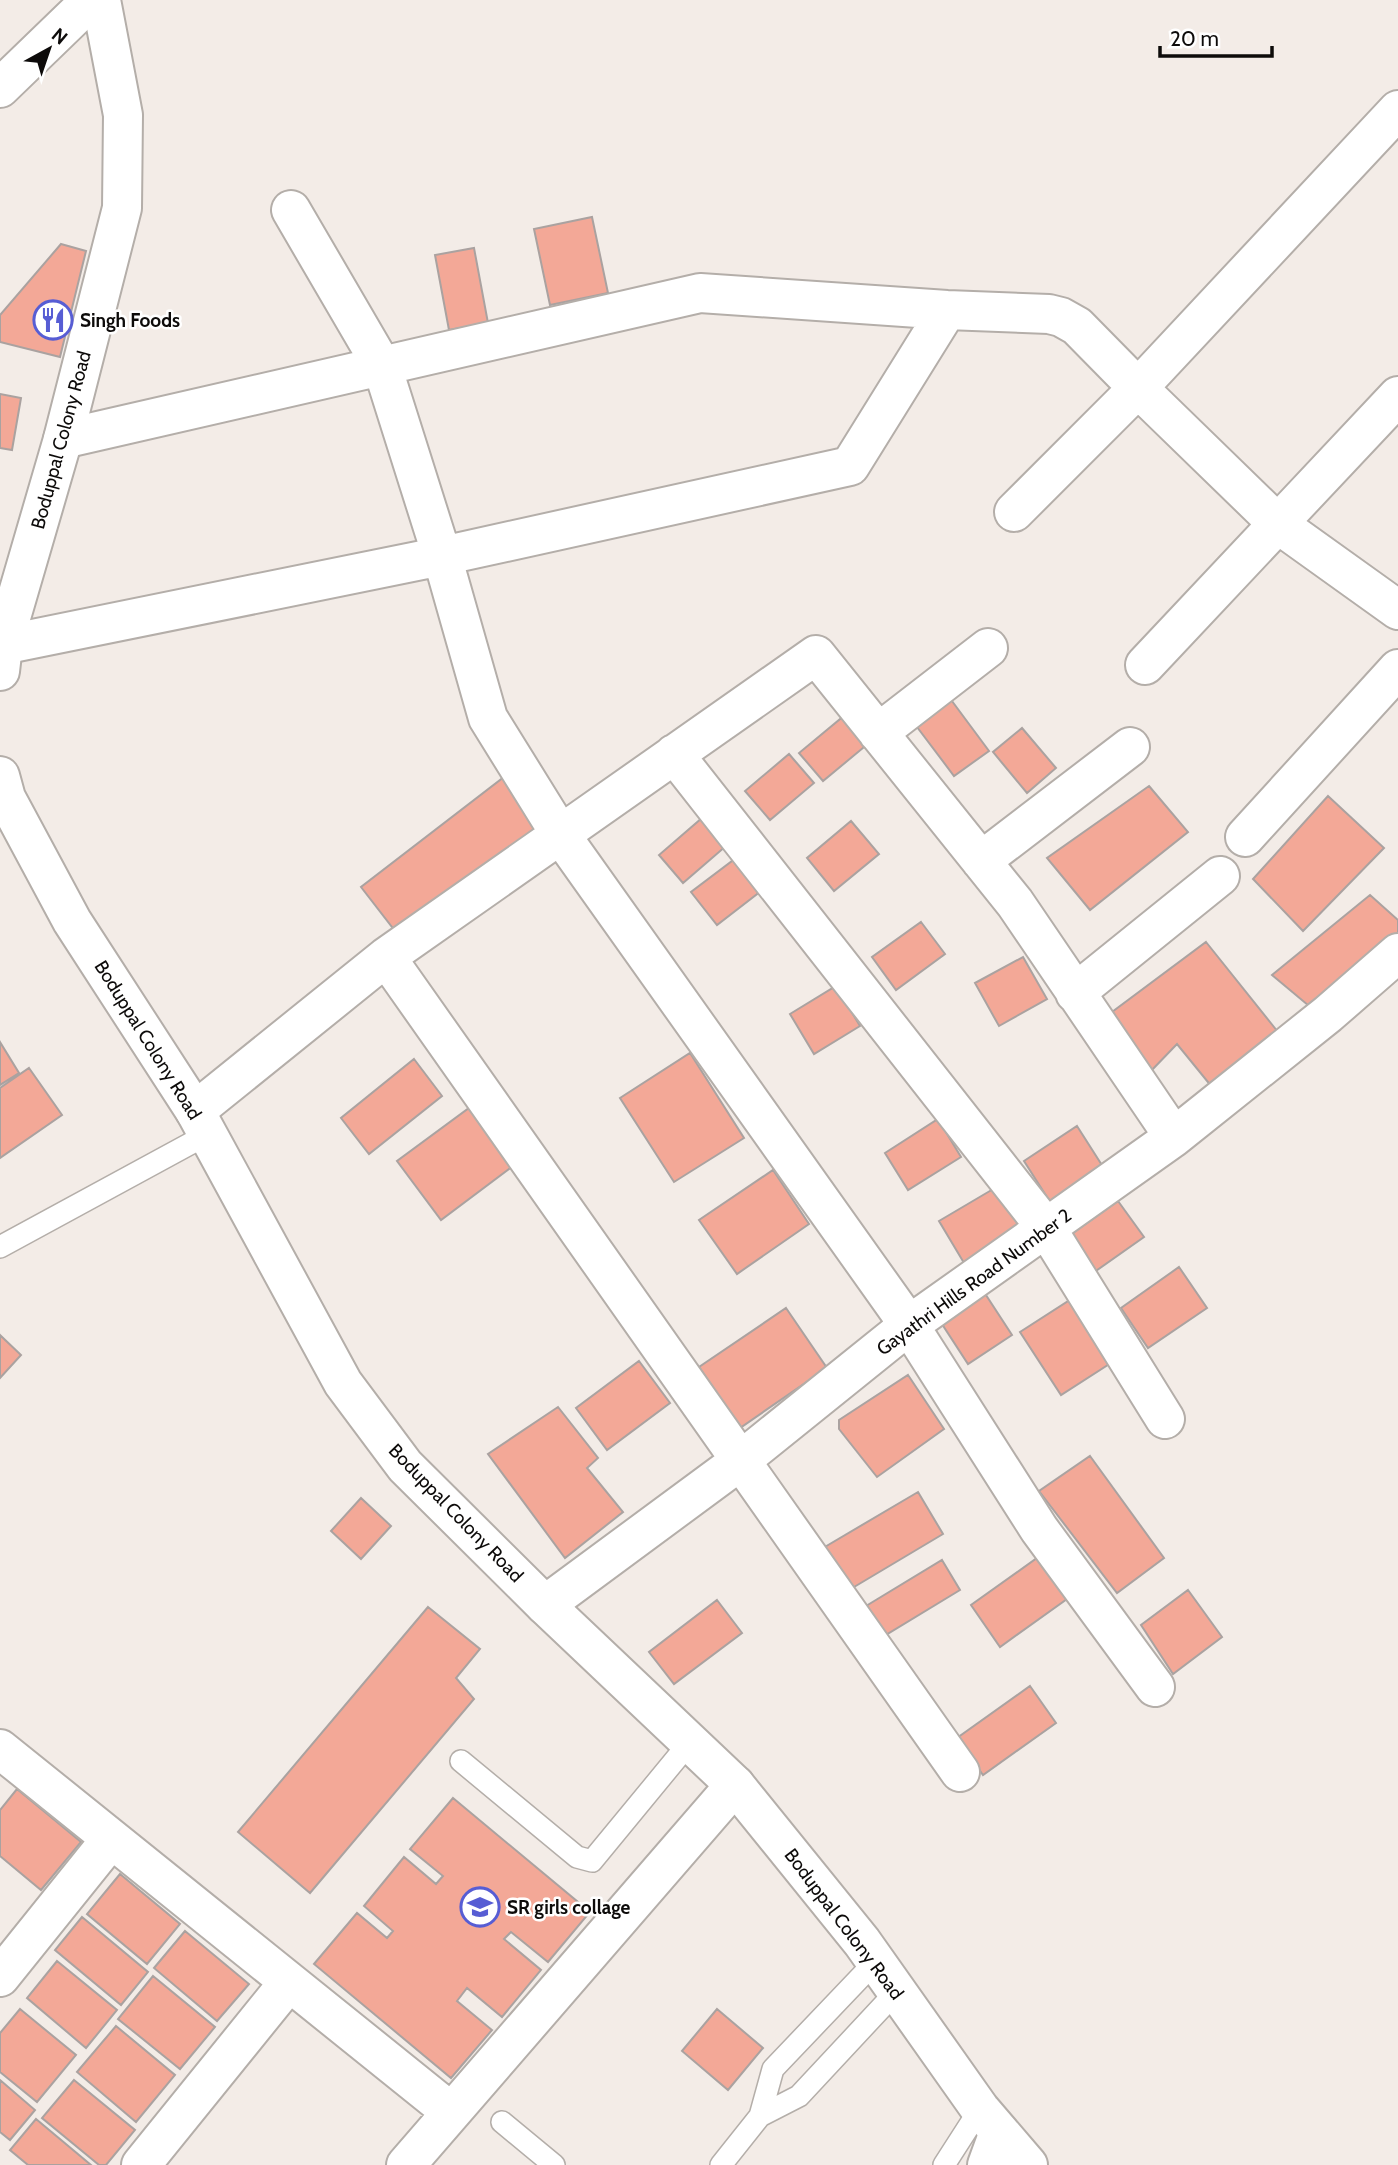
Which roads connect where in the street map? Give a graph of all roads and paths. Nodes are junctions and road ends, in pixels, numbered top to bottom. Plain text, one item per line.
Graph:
1 (91, 0) edge
2 (102, 0) edge
3 (0, 88) edge
4 (1398, 110) edge
5 (291, 210) dead end
6 (947, 310) junction
7 (382, 366) junction
8 (1138, 388) junction
9 (1398, 396) edge
10 (63, 439) junction
11 (1014, 512) dead end
12 (1278, 524) junction
13 (442, 556) junction
14 (1398, 610) edge
15 (988, 648) dead end
16 (1, 658) edge
17 (1145, 665) dead end
18 (1398, 669) edge
19 (878, 733) junction
20 (1130, 747) dead end
21 (674, 754) junction
22 (0, 776) edge
23 (560, 834) junction
24 (1245, 836) dead end
25 (981, 861) junction
26 (1220, 876) dead end
27 (1398, 953) edge
28 (386, 957) junction
29 (1076, 993) junction
30 (202, 1123) junction
31 (1174, 1138) junction
32 (1047, 1229) junction
33 (0, 1247) edge
34 (909, 1325) junction
35 (1165, 1419) dead end
36 (740, 1461) junction
37 (545, 1605) junction
38 (1155, 1687) dead end
39 (690, 1742) junction
40 (0, 1749) edge
41 (461, 1761) dead end
42 (960, 1772) dead end
43 (735, 1785) junction
44 (111, 1839) junction
45 (0, 1977) edge
46 (886, 1977) junction
47 (289, 1982) junction
48 (451, 2112) junction
49 (760, 2116) junction
50 (502, 2122) dead end
51 (989, 2135) edge
52 (141, 2165) edge
53 (406, 2165) edge
54 (554, 2165) edge
55 (721, 2165) edge
56 (944, 2165) edge
57 (1028, 2165) edge

1 - 3 street
2 - 10 street, Boduppal Colony Road
4 - 8 street
5 - 7 street
6 - 7 street
6 - 8 street
6 - 13 street
7 - 10 street
7 - 13 street
8 - 11 street
8 - 12 street
9 - 12 street
10 - 16 street, Boduppal Colony Road
12 - 14 street
12 - 17 street
13 - 16 street
13 - 23 street
15 - 19 street
18 - 24 street
19 - 21 street
19 - 25 street
20 - 25 street
21 - 23 street
21 - 32 street
22 - 30 street, Boduppal Colony Road
23 - 28 street
23 - 34 street
25 - 29 street
26 - 29 street
27 - 31 street, Gayathri Hills Road Number 2
28 - 30 street
28 - 36 street
29 - 31 street
30 - 33 lane
30 - 37 street, Boduppal Colony Road
31 - 32 street, Gayathri Hills Road Number 2
32 - 34 street, Gayathri Hills Road Number 2
32 - 35 street
34 - 36 street, Gayathri Hills Road Number 2
34 - 38 street
36 - 37 street, Gayathri Hills Road Number 2
36 - 42 street
37 - 39 street, Boduppal Colony Road
39 - 41 lane
39 - 43 street, Boduppal Colony Road
40 - 44 street
43 - 46 street, Boduppal Colony Road
43 - 48 street
44 - 45 street
44 - 47 street
46 - 49 lane
46 - 49 lane
46 - 51 street, Boduppal Colony Road
47 - 48 street
47 - 52 street
48 - 53 street
49 - 55 lane
50 - 54 lane
51 - 56 lane
51 - 57 street, Boduppal Colony Road

